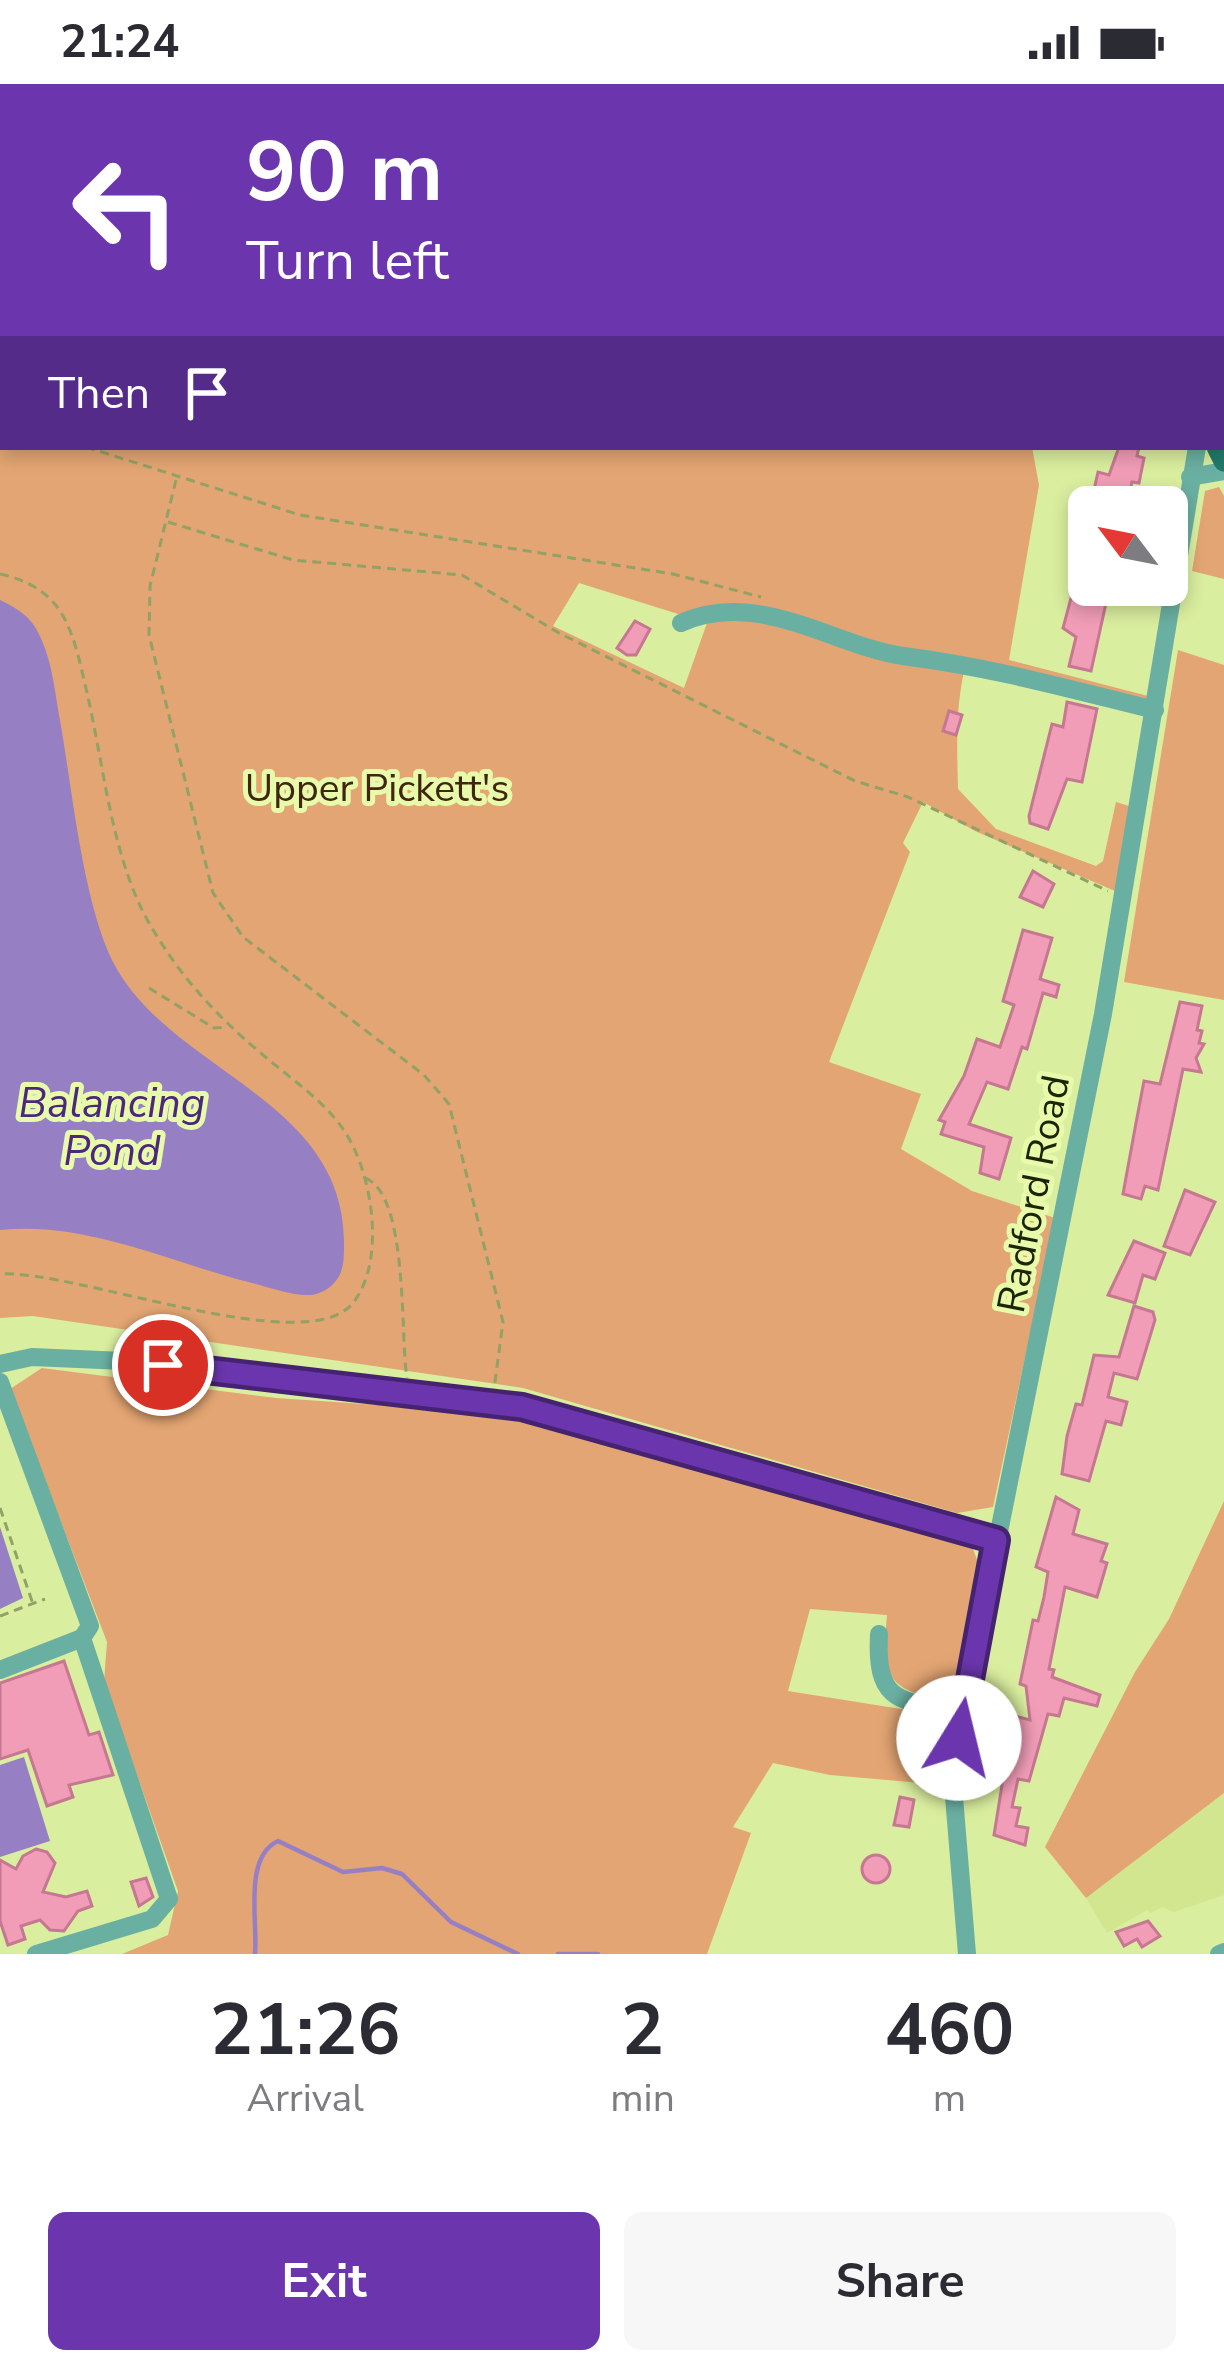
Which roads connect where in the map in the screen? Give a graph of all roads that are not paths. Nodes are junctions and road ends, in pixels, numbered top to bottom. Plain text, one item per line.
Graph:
1 (1197, 450) edge
2 (1224, 471) edge
3 (1190, 478) junction
4 (681, 623) dead end
5 (1155, 710) junction
6 (0, 1364) edge
7 (0, 1382) edge
8 (996, 1540) junction
9 (879, 1634) dead end
10 (82, 1638) junction
11 (0, 1670) edge
12 (963, 1711) junction
13 (36, 1954) edge
14 (965, 1954) edge

1 - 3 street, Radford Road
2 - 3 street
3 - 5 street, Radford Road
4 - 5 street
5 - 8 street, Radford Road
6 - 8 street
7 - 10 street
8 - 12 street, Radford Road
9 - 12 street
10 - 11 street
10 - 13 street
12 - 14 street, Radford Road

